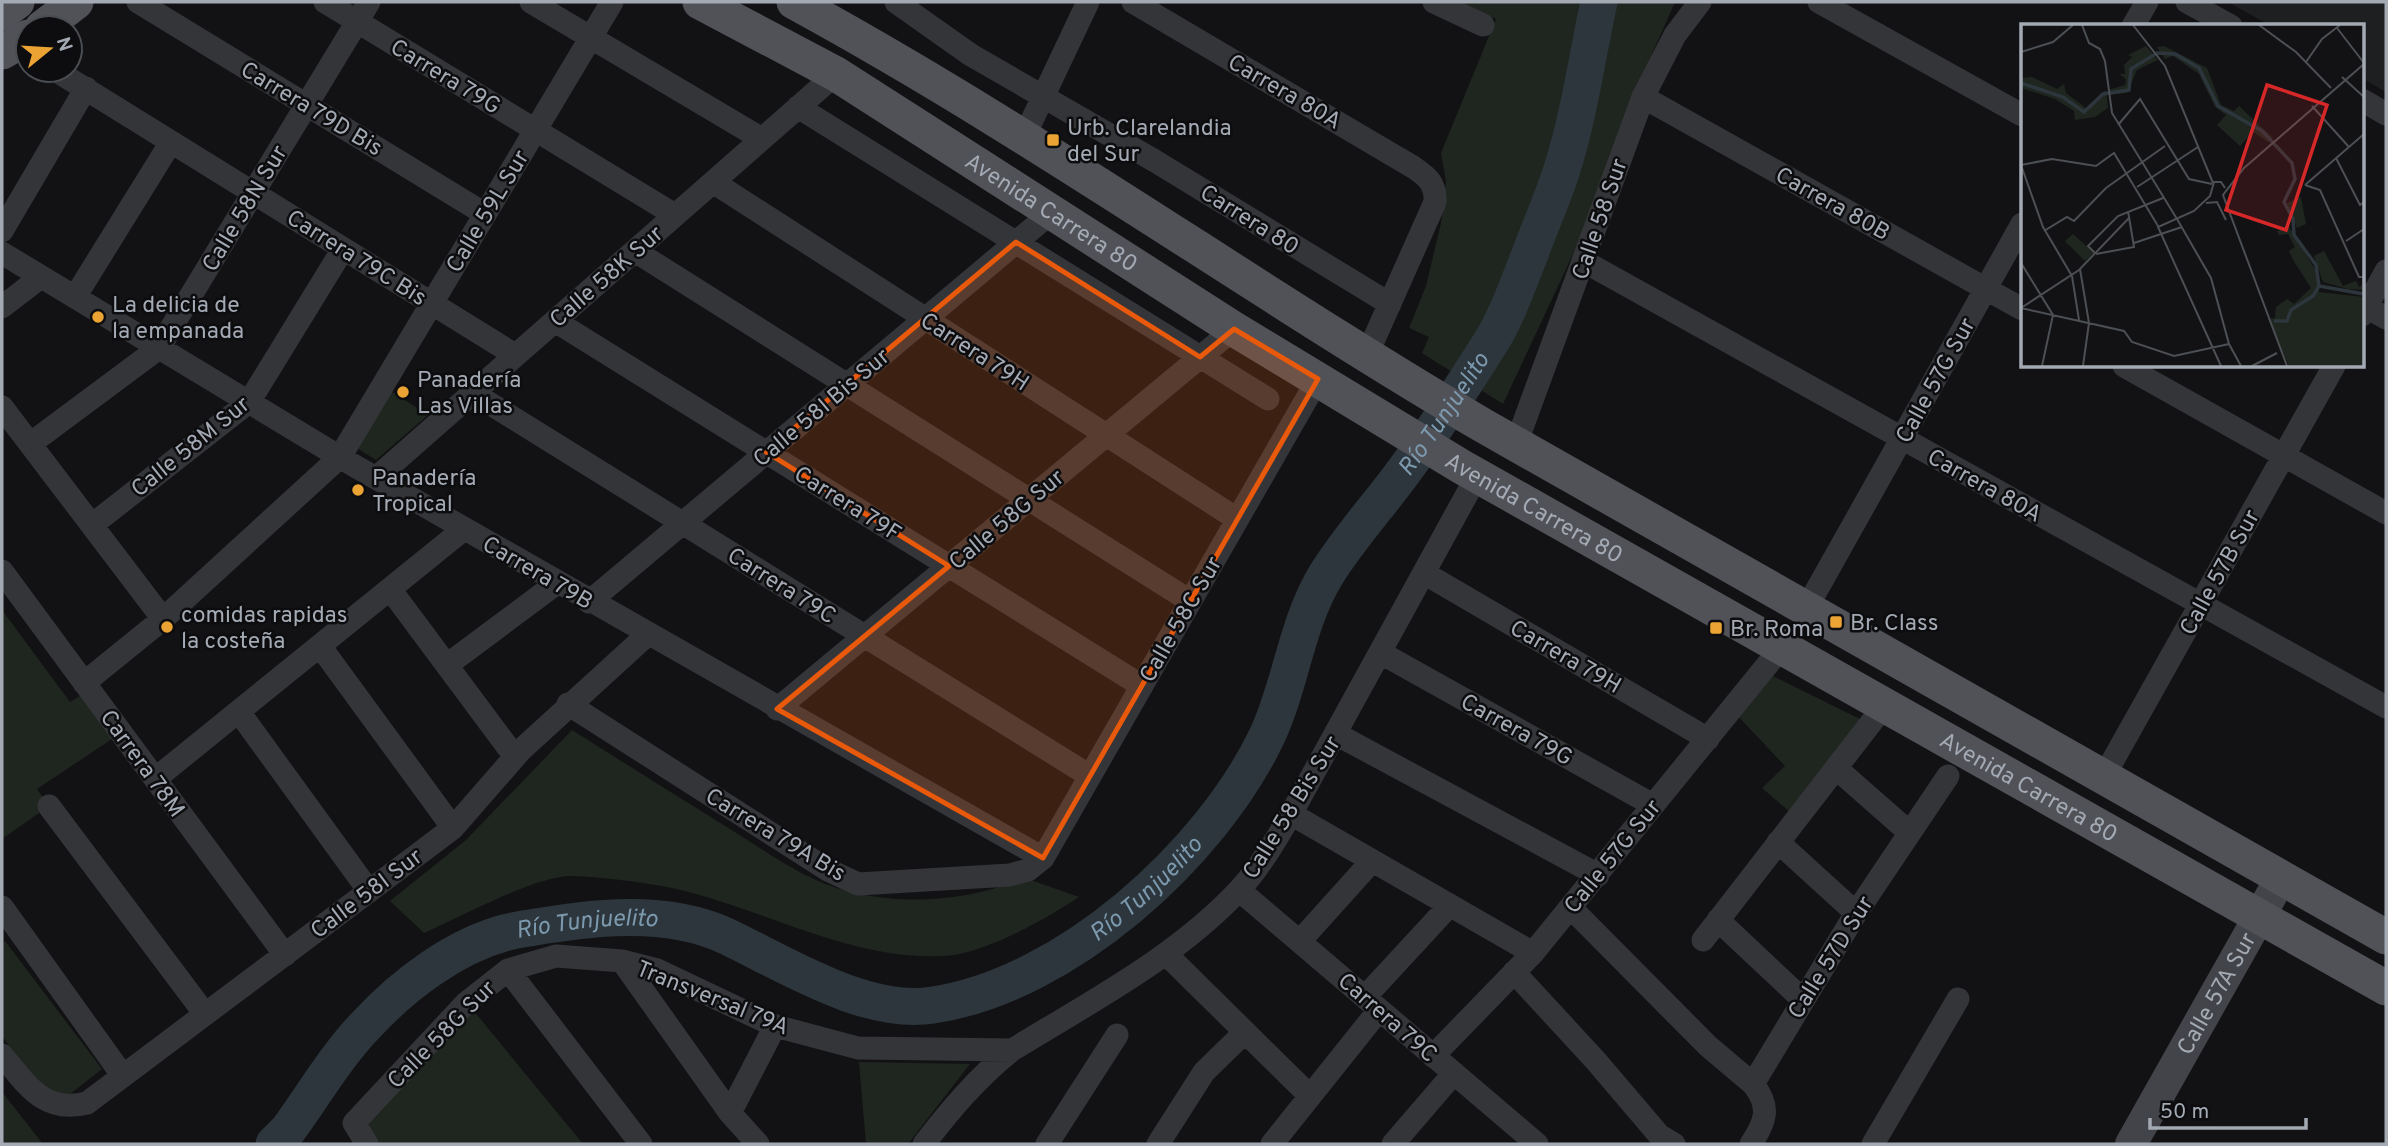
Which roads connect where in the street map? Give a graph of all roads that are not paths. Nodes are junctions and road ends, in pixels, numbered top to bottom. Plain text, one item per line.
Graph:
1 (17, 2) edge
2 (76, 2) edge
3 (138, 2) edge
4 (325, 2) edge
5 (531, 2) edge
6 (612, 2) edge
7 (700, 2) edge
8 (794, 2) edge
9 (896, 2) edge
10 (1088, 2) edge
11 (1133, 2) edge
12 (1434, 2) edge
13 (1700, 2) edge
14 (1819, 2) edge
15 (2147, 2) edge
16 (2187, 2) edge
17 (363, 11) edge
18 (2, 13) edge
19 (60, 14) edge
20 (2134, 24) edge
21 (2227, 24) edge
22 (1483, 25) dead end
23 (591, 38) junction
24 (836, 74) junction
25 (79, 84) edge
26 (86, 88) junction
27 (1042, 97) junction
28 (1643, 97) junction
29 (2364, 101) edge
30 (307, 104) junction
31 (798, 107) junction
32 (2021, 114) edge
33 (2386, 114) edge
34 (536, 130) junction
35 (1024, 136) junction
36 (762, 139) junction
37 (171, 142) junction
38 (713, 182) junction
39 (253, 193) junction
40 (1052, 212) junction
41 (485, 214) junction
42 (675, 215) junction
43 (2021, 226) edge
44 (2, 231) edge
45 (1016, 242) junction
46 (343, 249) junction
47 (635, 251) junction
48 (2, 253) edge
49 (1585, 262) junction
50 (2386, 271) edge
51 (40, 276) junction
52 (1986, 288) junction
53 (75, 297) junction
54 (432, 304) junction
55 (1390, 304) junction
56 (2, 307) edge
57 (2021, 308) edge
58 (2369, 311) edge
59 (925, 319) junction
60 (555, 321) junction
61 (1234, 329) junction
62 (159, 348) junction
63 (515, 355) junction
64 (1200, 357) junction
65 (1366, 357) junction
66 (2128, 368) edge
67 (2332, 368) edge
68 (1318, 379) junction
69 (847, 385) junction
70 (473, 393) junction
71 (1268, 400) dead end
72 (249, 402) junction
73 (2, 407) edge
74 (1106, 435) junction
75 (1902, 438) junction
76 (30, 444) junction
77 (1516, 444) junction
78 (766, 452) junction
79 (2283, 455) junction
80 (340, 457) junction
81 (1470, 472) junction
82 (376, 478) junction
83 (1029, 499) junction
84 (2386, 513) edge
85 (1237, 519) junction
86 (683, 523) junction
87 (92, 525) junction
88 (464, 529) junction
89 (949, 566) junction
90 (1424, 573) junction
91 (3, 577) edge
92 (557, 583) junction
93 (390, 589) junction
94 (589, 601) junction
95 (1191, 601) junction
96 (2201, 604) junction
97 (1806, 609) junction
98 (163, 619) junction
99 (647, 635) junction
100 (864, 636) junction
101 (320, 646) junction
102 (1781, 648) junction
103 (1381, 653) junction
104 (447, 666) junction
105 (84, 683) junction
106 (1142, 686) junction
107 (568, 704) junction
108 (1884, 706) junction
109 (2386, 707) edge
110 (777, 709) junction
111 (239, 712) junction
112 (1336, 734) junction
113 (1708, 739) junction
114 (515, 757) junction
115 (1836, 768) junction
116 (1090, 776) junction
117 (1948, 776) dead end
118 (2104, 778) junction
119 (156, 779) junction
120 (48, 806) dead end
121 (1653, 806) junction
122 (1291, 814) junction
123 (453, 828) junction
124 (1910, 833) junction
125 (1779, 842) junction
126 (1043, 858) junction
127 (1372, 861) junction
128 (1598, 875) junction
129 (2281, 878) junction
130 (1239, 890) junction
131 (369, 891) junction
132 (1450, 905) junction
133 (2, 907) edge
134 (1571, 908) junction
135 (1857, 913) junction
136 (2259, 919) junction
137 (1718, 920) junction
138 (2386, 937) edge
139 (1703, 940) dead end
140 (1300, 942) junction
141 (1533, 953) junction
142 (1166, 954) junction
143 (285, 955) junction
144 (622, 961) junction
145 (508, 970) junction
146 (1514, 972) junction
147 (2386, 988) edge
148 (1802, 999) junction
149 (1958, 999) dead end
150 (1372, 1003) junction
151 (205, 1014) junction
152 (775, 1026) junction
153 (1245, 1032) junction
154 (1117, 1035) dead end
155 (1012, 1050) junction
156 (2, 1055) edge
157 (1433, 1056) junction
158 (1454, 1073) junction
159 (123, 1076) junction
160 (1753, 1084) junction
161 (1310, 1096) junction
162 (730, 1113) junction
163 (1524, 1140) edge
164 (367, 1144) edge
165 (641, 1144) edge
166 (754, 1144) edge
167 (924, 1144) edge
168 (1047, 1144) edge
169 (1158, 1144) edge
170 (1272, 1144) edge
171 (1393, 1144) edge
172 (1675, 1144) edge
173 (1751, 1144) edge
174 (1873, 1144) edge
175 (2131, 1144) edge

1 - 18 main road
2 - 19 main road
3 - 30 street, Carrera 79D Bis
4 - 17 street, Carrera 79G
5 - 23 street
6 - 23 street, Calle 59L Sur
7 - 24 main road, Avenida Carrera 80
8 - 35 main road, Avenida Carrera 80
9 - 27 street, Carrera 80
10 - 27 street
11 - 55 street, Carrera 80A
12 - 22 street
13 - 28 street, Calle 58 Sur
14 - 32 street
15 - 20 street
16 - 21 street
17 - 30 street, Calle 58N Sur
17 - 34 street, Carrera 79G
23 - 34 street, Calle 59L Sur
23 - 36 street
24 - 31 street, Calle 58K Sur
24 - 40 main road, Avenida Carrera 80
25 - 26 street, Carrera 79C Bis
26 - 37 street, Carrera 79C Bis
26 - 44 street
27 - 35 street
27 - 55 street, Carrera 80
28 - 49 street, Calle 58 Sur
28 - 52 street, Carrera 80B
29 - 33 street
30 - 39 street, Calle 58N Sur
30 - 41 street, Carrera 79D Bis
31 - 36 street, Calle 58K Sur
31 - 45 street
34 - 41 street, Calle 59L Sur
34 - 42 street, Carrera 79G
35 - 65 main road, Avenida Carrera 80
36 - 38 street, Calle 58K Sur
37 - 39 street, Carrera 79C Bis
37 - 53 street
38 - 42 street, Calle 58K Sur
38 - 59 street, Carrera 79H
39 - 46 street, Carrera 79C Bis
39 - 62 street, Calle 58N Sur
40 - 45 street, Calle 58I Bis Sur
40 - 61 main road, Avenida Carrera 80
41 - 54 street, Calle 59L Sur
42 - 47 street, Calle 58K Sur
43 - 52 street, Calle 57G Sur
45 - 59 street, Calle 58I Bis Sur
45 - 64 street
46 - 54 street, Carrera 79C Bis
46 - 72 street, Calle 58M Sur
47 - 60 street, Calle 58K Sur
47 - 69 street
48 - 51 street, Carrera 79B
49 - 75 street, Carrera 80A
49 - 77 street, Calle 58 Sur
50 - 58 street
51 - 53 street, Carrera 79B
51 - 56 street
52 - 57 street, Carrera 80B
52 - 75 street, Calle 57G Sur
53 - 62 street, Carrera 79B
54 - 63 street, Carrera 79C Bis
54 - 80 street, Calle 59L Sur
55 - 65 street
59 - 69 street, Calle 58I Bis Sur
59 - 74 street, Carrera 79H
60 - 63 street, Calle 58K Sur
60 - 78 street, Carrera 79F
61 - 64 street, Calle 58G Sur
61 - 68 main road, Avenida Carrera 80
62 - 72 street, Carrera 79B
62 - 76 street, Calle 58N Sur
63 - 70 street, Calle 58K Sur
64 - 71 street
64 - 74 street, Calle 58G Sur
65 - 77 main road, Avenida Carrera 80
66 - 79 street
67 - 79 street, Calle 57B Sur
68 - 81 main road, Avenida Carrera 80
68 - 85 street, Calle 58C Sur
69 - 78 street, Calle 58I Bis Sur
69 - 83 street
70 - 82 street, Calle 58K Sur
70 - 86 street, Carrera 79C
72 - 80 street, Carrera 79B
72 - 87 street, Calle 58M Sur
73 - 76 street
74 - 83 street, Calle 58G Sur
74 - 85 street, Carrera 79H
75 - 96 street, Carrera 80A
75 - 97 street, Calle 57G Sur
76 - 87 street
77 - 97 main road, Avenida Carrera 80
78 - 86 street, Calle 58I Bis Sur
78 - 89 street, Carrera 79F
79 - 84 street
79 - 96 street, Calle 57B Sur
80 - 82 street, Carrera 79B
80 - 98 street
81 - 90 street, Calle 58 Bis Sur
81 - 102 main road, Avenida Carrera 80
82 - 88 street, Carrera 79B
83 - 89 street, Calle 58G Sur
83 - 95 street
85 - 95 street, Calle 58C Sur
86 - 94 street, Calle 58I Bis Sur
86 - 100 street, Carrera 79C
87 - 98 street
88 - 92 street, Carrera 79B
88 - 93 street
89 - 100 street, Calle 58G Sur
89 - 106 street, Carrera 79F
90 - 103 street, Calle 58 Bis Sur
90 - 113 street, Carrera 79H
91 - 105 street, Carrera 78M
92 - 94 street, Carrera 79B
92 - 104 street
93 - 101 street
93 - 104 street
94 - 99 street, Carrera 79B
95 - 106 street, Calle 58C Sur
96 - 109 street, Carrera 80A
96 - 118 street, Calle 57B Sur
97 - 118 main road, Avenida Carrera 80
98 - 105 street
99 - 107 street, Calle 58I Sur
99 - 110 street, Carrera 79B
100 - 110 street, Calle 58G Sur
100 - 116 street, Carrera 79C
101 - 111 street
101 - 123 street
102 - 108 main road, Avenida Carrera 80
102 - 113 street, Calle 57G Sur
103 - 112 street, Calle 58 Bis Sur
103 - 121 street, Carrera 79G
104 - 114 street
105 - 119 street, Carrera 78M
106 - 116 street, Calle 58C Sur
107 - 114 street, Calle 58I Sur
107 - 126 street, Carrera 79A Bis
108 - 115 street
108 - 136 main road, Avenida Carrera 80
110 - 126 street, Carrera 79B
111 - 119 street
111 - 131 street
112 - 122 street, Calle 58 Bis Sur
112 - 128 street
113 - 121 street, Calle 57G Sur
114 - 123 street, Calle 58I Sur
115 - 124 street
115 - 125 street
116 - 126 street, Calle 58C Sur
117 - 124 street, Calle 57D Sur
118 - 129 main road, Avenida Carrera 80
119 - 143 street, Carrera 78M
120 - 151 street
121 - 128 street, Calle 57G Sur
122 - 127 street
122 - 130 street, Calle 58 Bis Sur
123 - 131 street, Calle 58I Sur
124 - 135 street, Calle 57D Sur
125 - 135 street
125 - 137 street
127 - 132 street
127 - 140 street
128 - 134 street, Calle 57G Sur
129 - 136 street, Calle 57A Sur
129 - 138 main road, Avenida Carrera 80
130 - 140 street, Carrera 79C
130 - 142 street, Calle 58 Bis Sur
131 - 143 street, Calle 58I Sur
132 - 141 street
132 - 150 street
133 - 159 street
134 - 141 street, Calle 57G Sur
134 - 160 street
135 - 148 street, Calle 57D Sur
136 - 147 main road, Avenida Carrera 80
136 - 175 street, Calle 57A Sur
137 - 139 street
137 - 148 street
140 - 150 street, Carrera 79C
141 - 146 street, Calle 57G Sur
142 - 153 street
142 - 155 street, Calle 58 Bis Sur
143 - 151 street, Calle 58I Sur
144 - 145 street, Calle 58G Sur
144 - 152 street, Transversal 79A
144 - 162 street
145 - 164 street, Calle 58G Sur
145 - 165 street
146 - 157 street, Calle 57G Sur
146 - 172 street
148 - 160 street, Calle 57D Sur
149 - 174 street
150 - 157 street, Carrera 79C
150 - 161 street
151 - 159 street, Calle 58I Sur
152 - 155 street, Transversal 79A
152 - 162 street
153 - 161 street
153 - 169 street
154 - 168 street
155 - 167 street, Calle 58 Bis Sur
156 - 159 street, Calle 58I Sur
157 - 158 street, Carrera 79C
158 - 163 street, Carrera 79C
158 - 171 street
160 - 173 street
161 - 170 street
162 - 166 street

